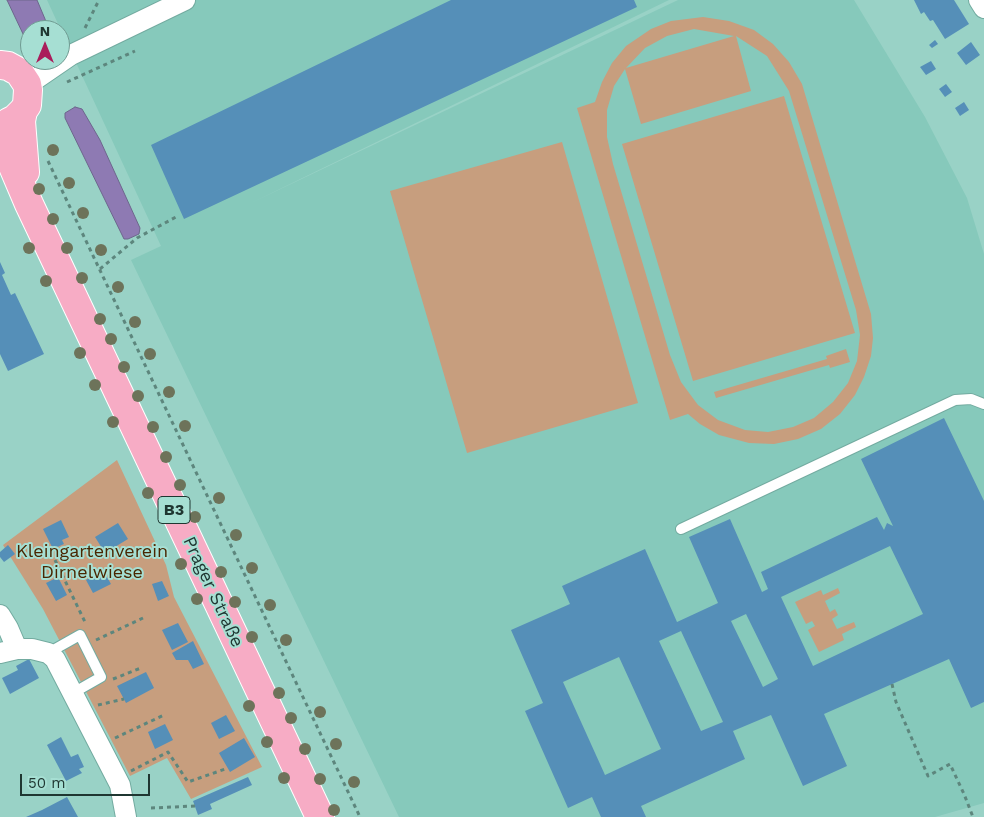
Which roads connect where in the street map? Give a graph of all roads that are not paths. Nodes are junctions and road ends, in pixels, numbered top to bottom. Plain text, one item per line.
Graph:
1 (185, 0) edge
2 (979, 0) edge
3 (984, 8) edge
4 (0, 64) edge
5 (27, 84) junction
6 (11, 117) edge
7 (0, 136) edge
8 (29, 204) junction
9 (984, 404) edge
10 (682, 529) dead end
11 (0, 615) edge
12 (9, 651) edge
13 (48, 653) junction
14 (77, 701) junction
15 (126, 817) edge
16 (320, 817) edge

1 - 5 street
2 - 3 street
4 - 5 main road
5 - 6 main road, B3
6 - 8 main road, Prager Straße / B3
7 - 8 main road, Prager Straße / B3
8 - 16 main road, Prager Straße / B3
9 - 10 lane
11 - 12 street
12 - 13 street
13 - 14 street
13 - 14 lane
14 - 15 street

